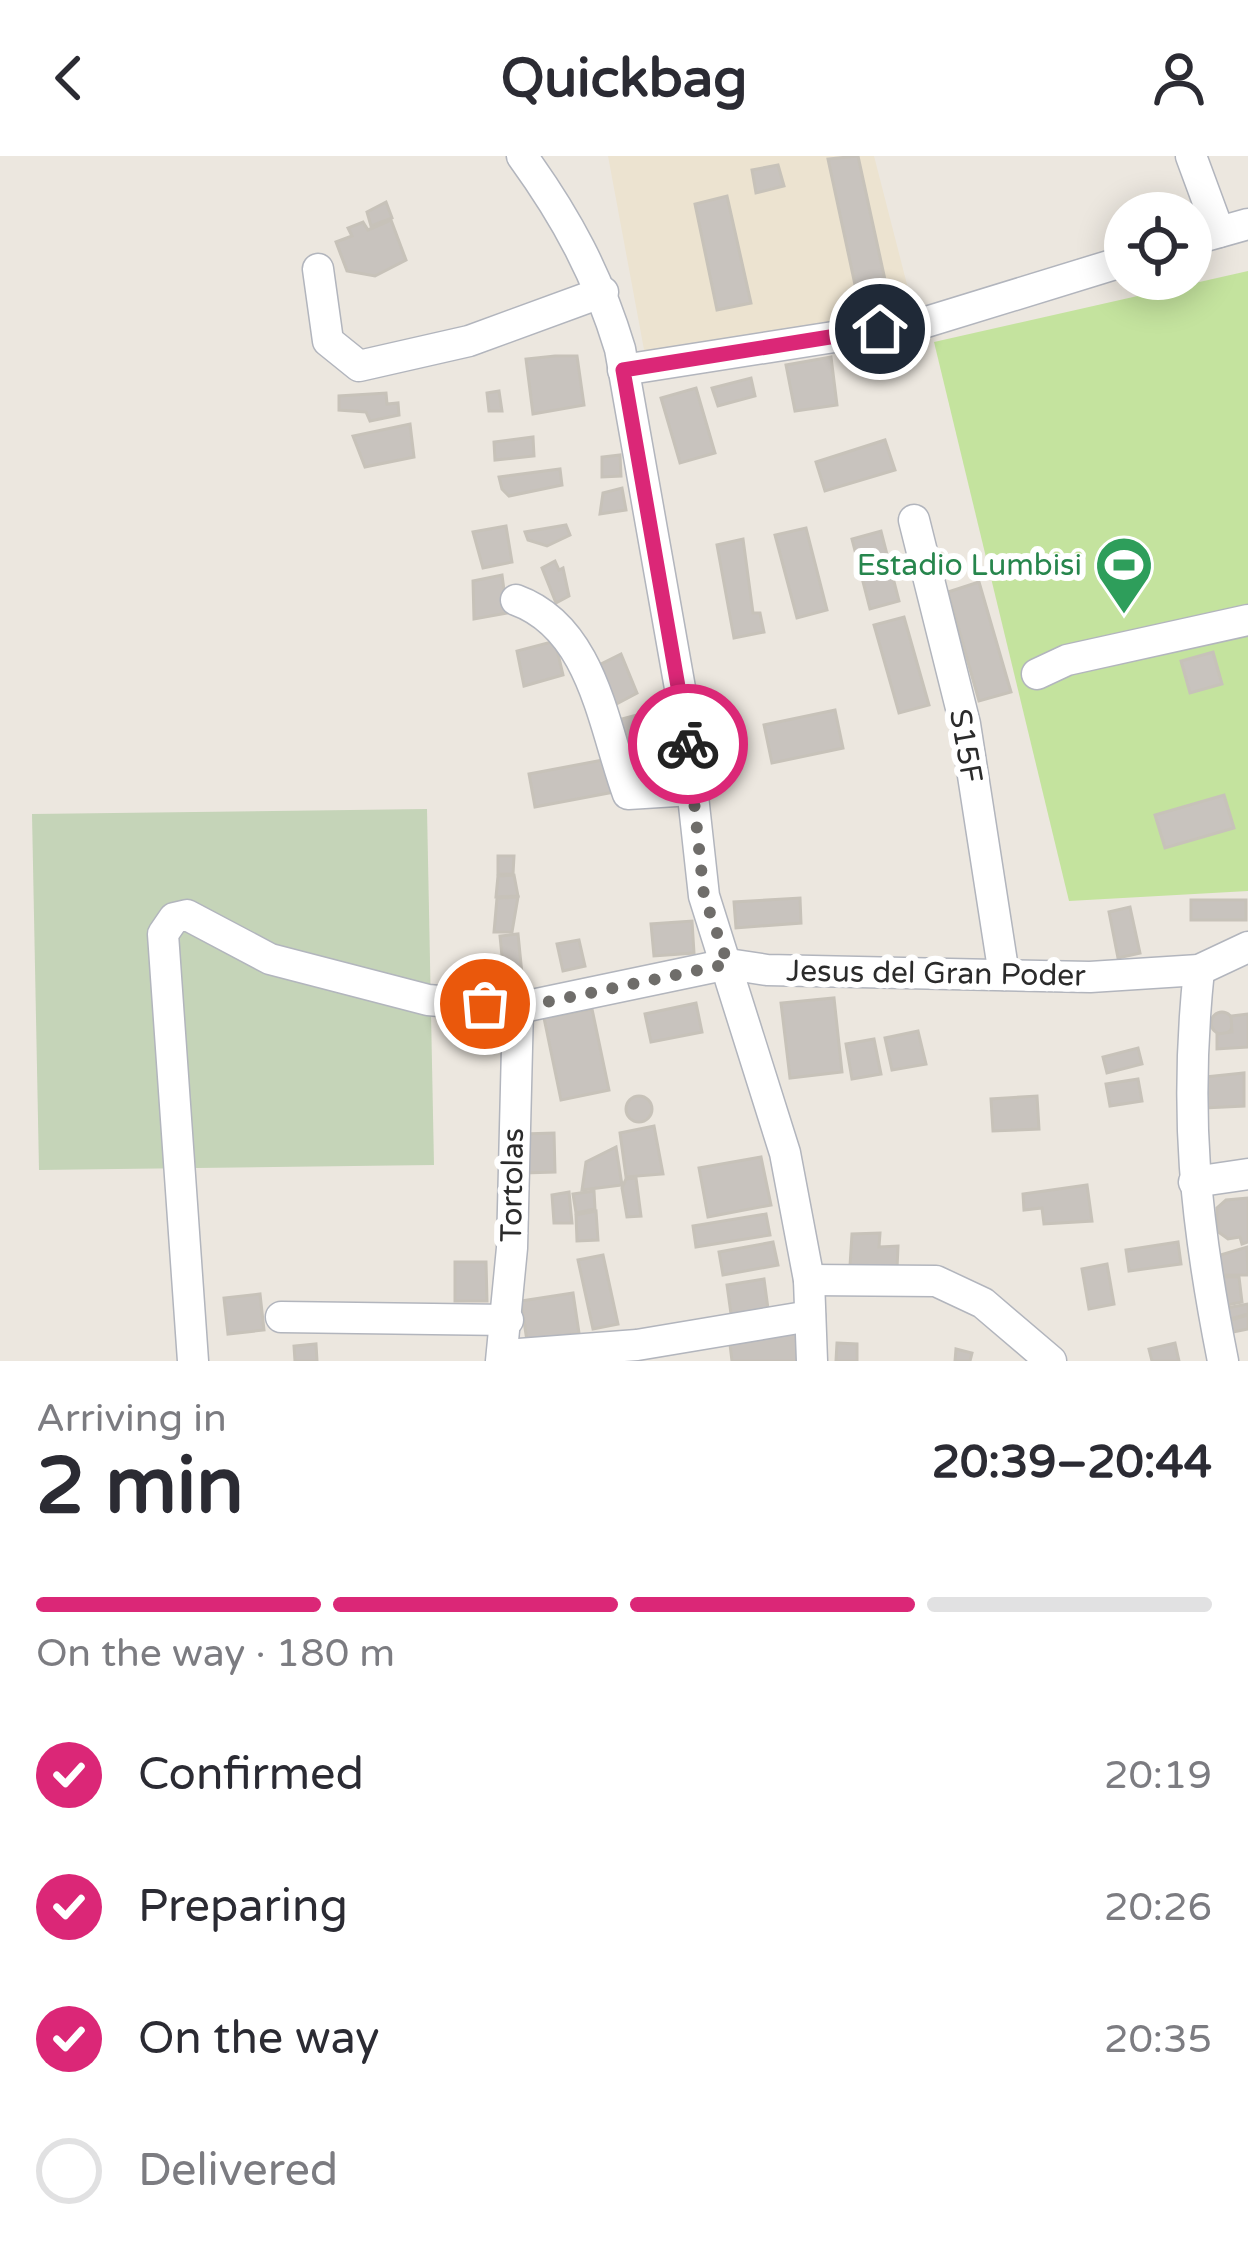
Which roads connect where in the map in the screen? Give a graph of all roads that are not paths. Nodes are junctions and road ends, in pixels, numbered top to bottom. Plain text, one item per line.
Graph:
1 (522, 156) edge
2 (1190, 156) edge
3 (1219, 232) edge
4 (1104, 267) edge
5 (318, 269) dead end
6 (602, 292) junction
7 (623, 370) junction
8 (914, 520) dead end
9 (516, 599) dead end
10 (1248, 620) edge
11 (1037, 674) dead end
12 (692, 790) junction
13 (1248, 947) edge
14 (728, 964) junction
15 (1199, 970) junction
16 (1004, 975) junction
17 (518, 1008) junction
18 (1248, 1174) edge
19 (1194, 1182) junction
20 (809, 1280) junction
21 (810, 1316) junction
22 (281, 1318) dead end
23 (508, 1320) junction
24 (503, 1358) edge
25 (193, 1361) edge
26 (812, 1361) edge
27 (1051, 1361) edge
28 (1223, 1361) edge

1 - 6 street
2 - 3 street
4 - 7 street
5 - 6 street
6 - 7 street
7 - 12 street
8 - 16 street, S15F
9 - 12 street
10 - 11 street
12 - 14 street
13 - 15 street, Jesus del Gran Poder
14 - 16 street, Jesus del Gran Poder
14 - 17 street, Jesus del Gran Poder
14 - 20 street
15 - 16 street, Jesus del Gran Poder
15 - 19 street
17 - 23 street, Tortolas
17 - 25 street, Jesus del Gran Poder
18 - 19 street
19 - 28 street
20 - 21 street
20 - 27 street
21 - 24 street
21 - 26 street
22 - 23 street
23 - 24 street, Tortolas

